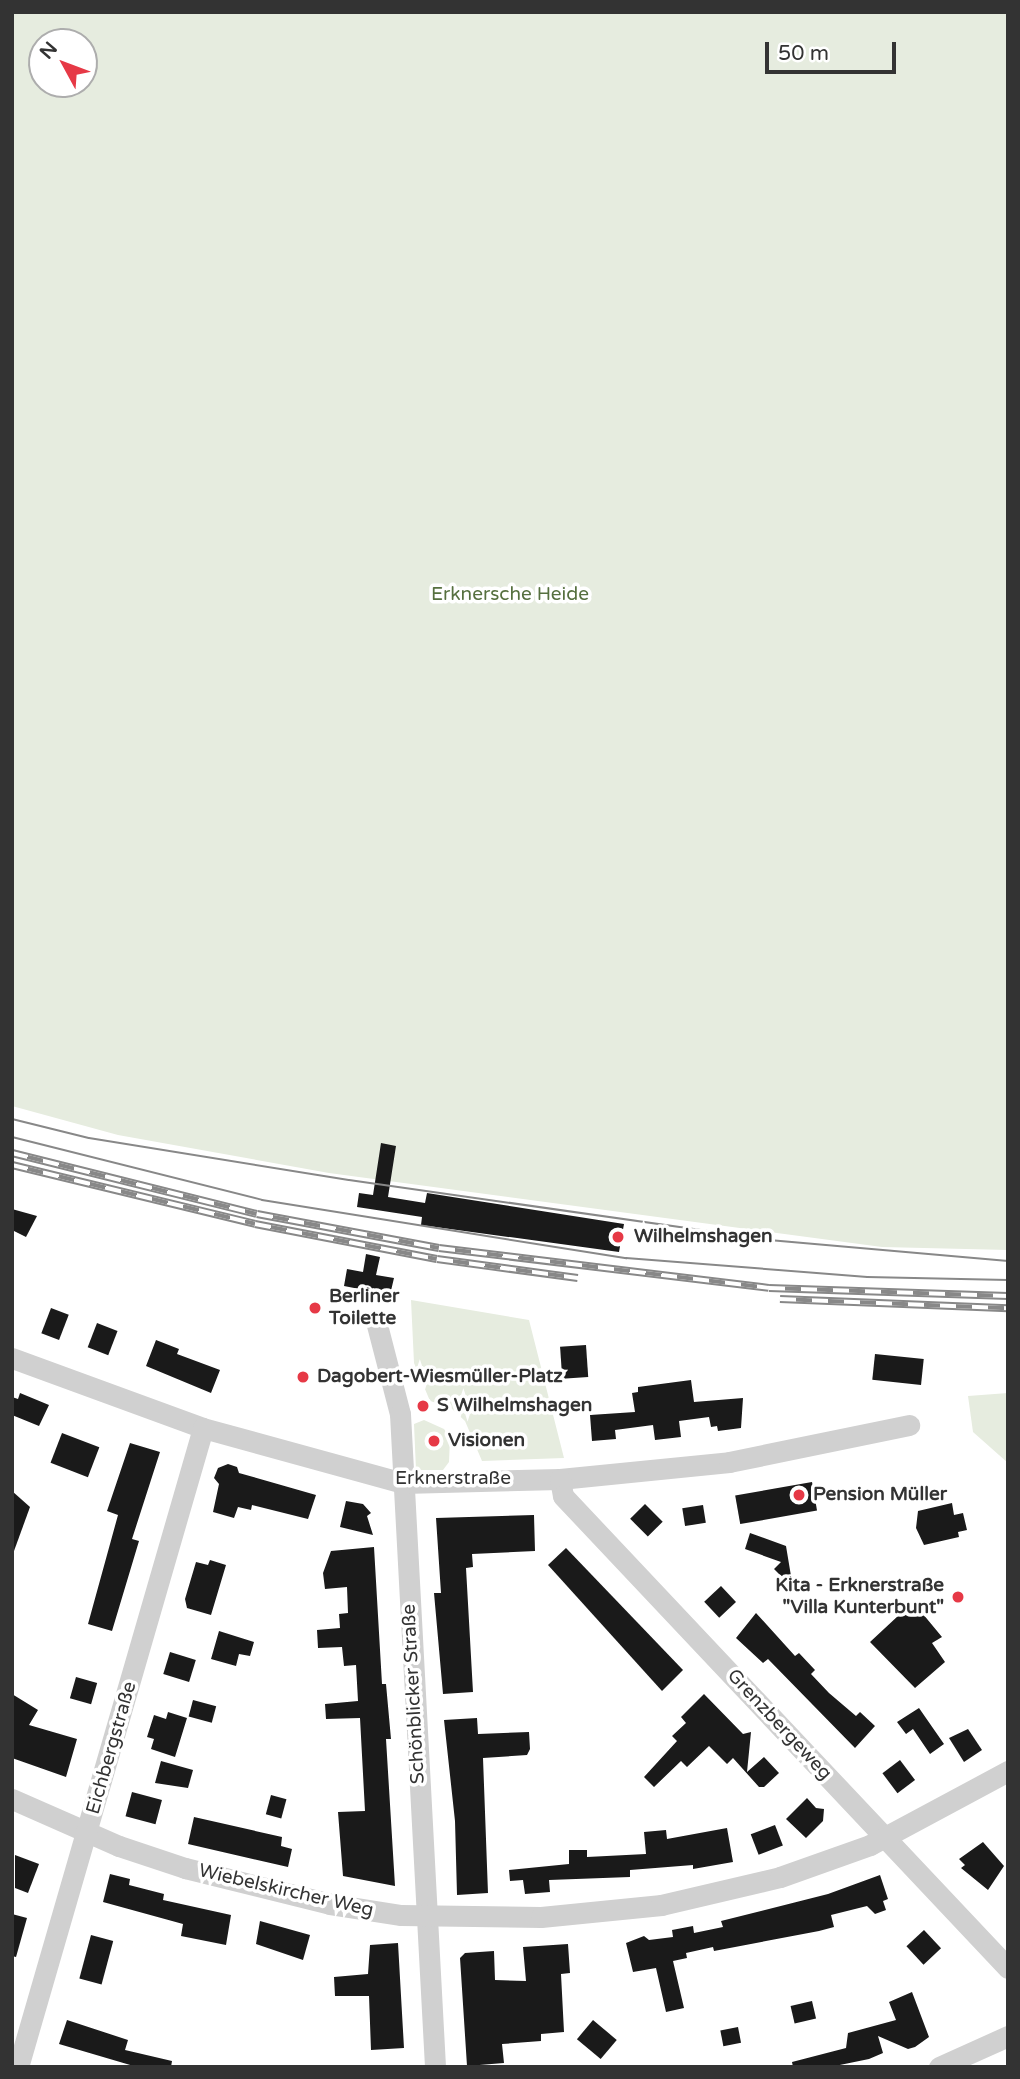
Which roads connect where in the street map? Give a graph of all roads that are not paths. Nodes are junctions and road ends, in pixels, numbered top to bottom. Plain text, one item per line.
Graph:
1 (377, 1325) dead end
2 (12, 1358) edge
3 (909, 1425) dead end
4 (203, 1428) junction
5 (559, 1479) junction
6 (402, 1483) junction
7 (1008, 1771) edge
8 (12, 1799) edge
9 (87, 1834) junction
10 (885, 1837) junction
11 (424, 1916) junction
12 (1008, 1968) edge
13 (1008, 2036) edge
14 (21, 2064) edge
15 (435, 2067) edge
16 (939, 2067) edge

1 - 6 street, Schönblicker Straße
2 - 4 street, Erknerstraße
3 - 5 street, Erknerstraße
4 - 6 street, Erknerstraße
4 - 9 street, Eichbergstraße
5 - 6 street, Erknerstraße
5 - 10 street, Grenzbergeweg
6 - 11 street, Schönblicker Straße
7 - 10 street, Wiebelskircher Weg
8 - 9 street, Wiebelskircher Weg
9 - 11 street, Wiebelskircher Weg
9 - 14 street, Eichbergstraße
10 - 11 street, Wiebelskircher Weg
10 - 12 street, Grenzbergeweg
11 - 15 street, Schönblicker Straße
13 - 16 street

